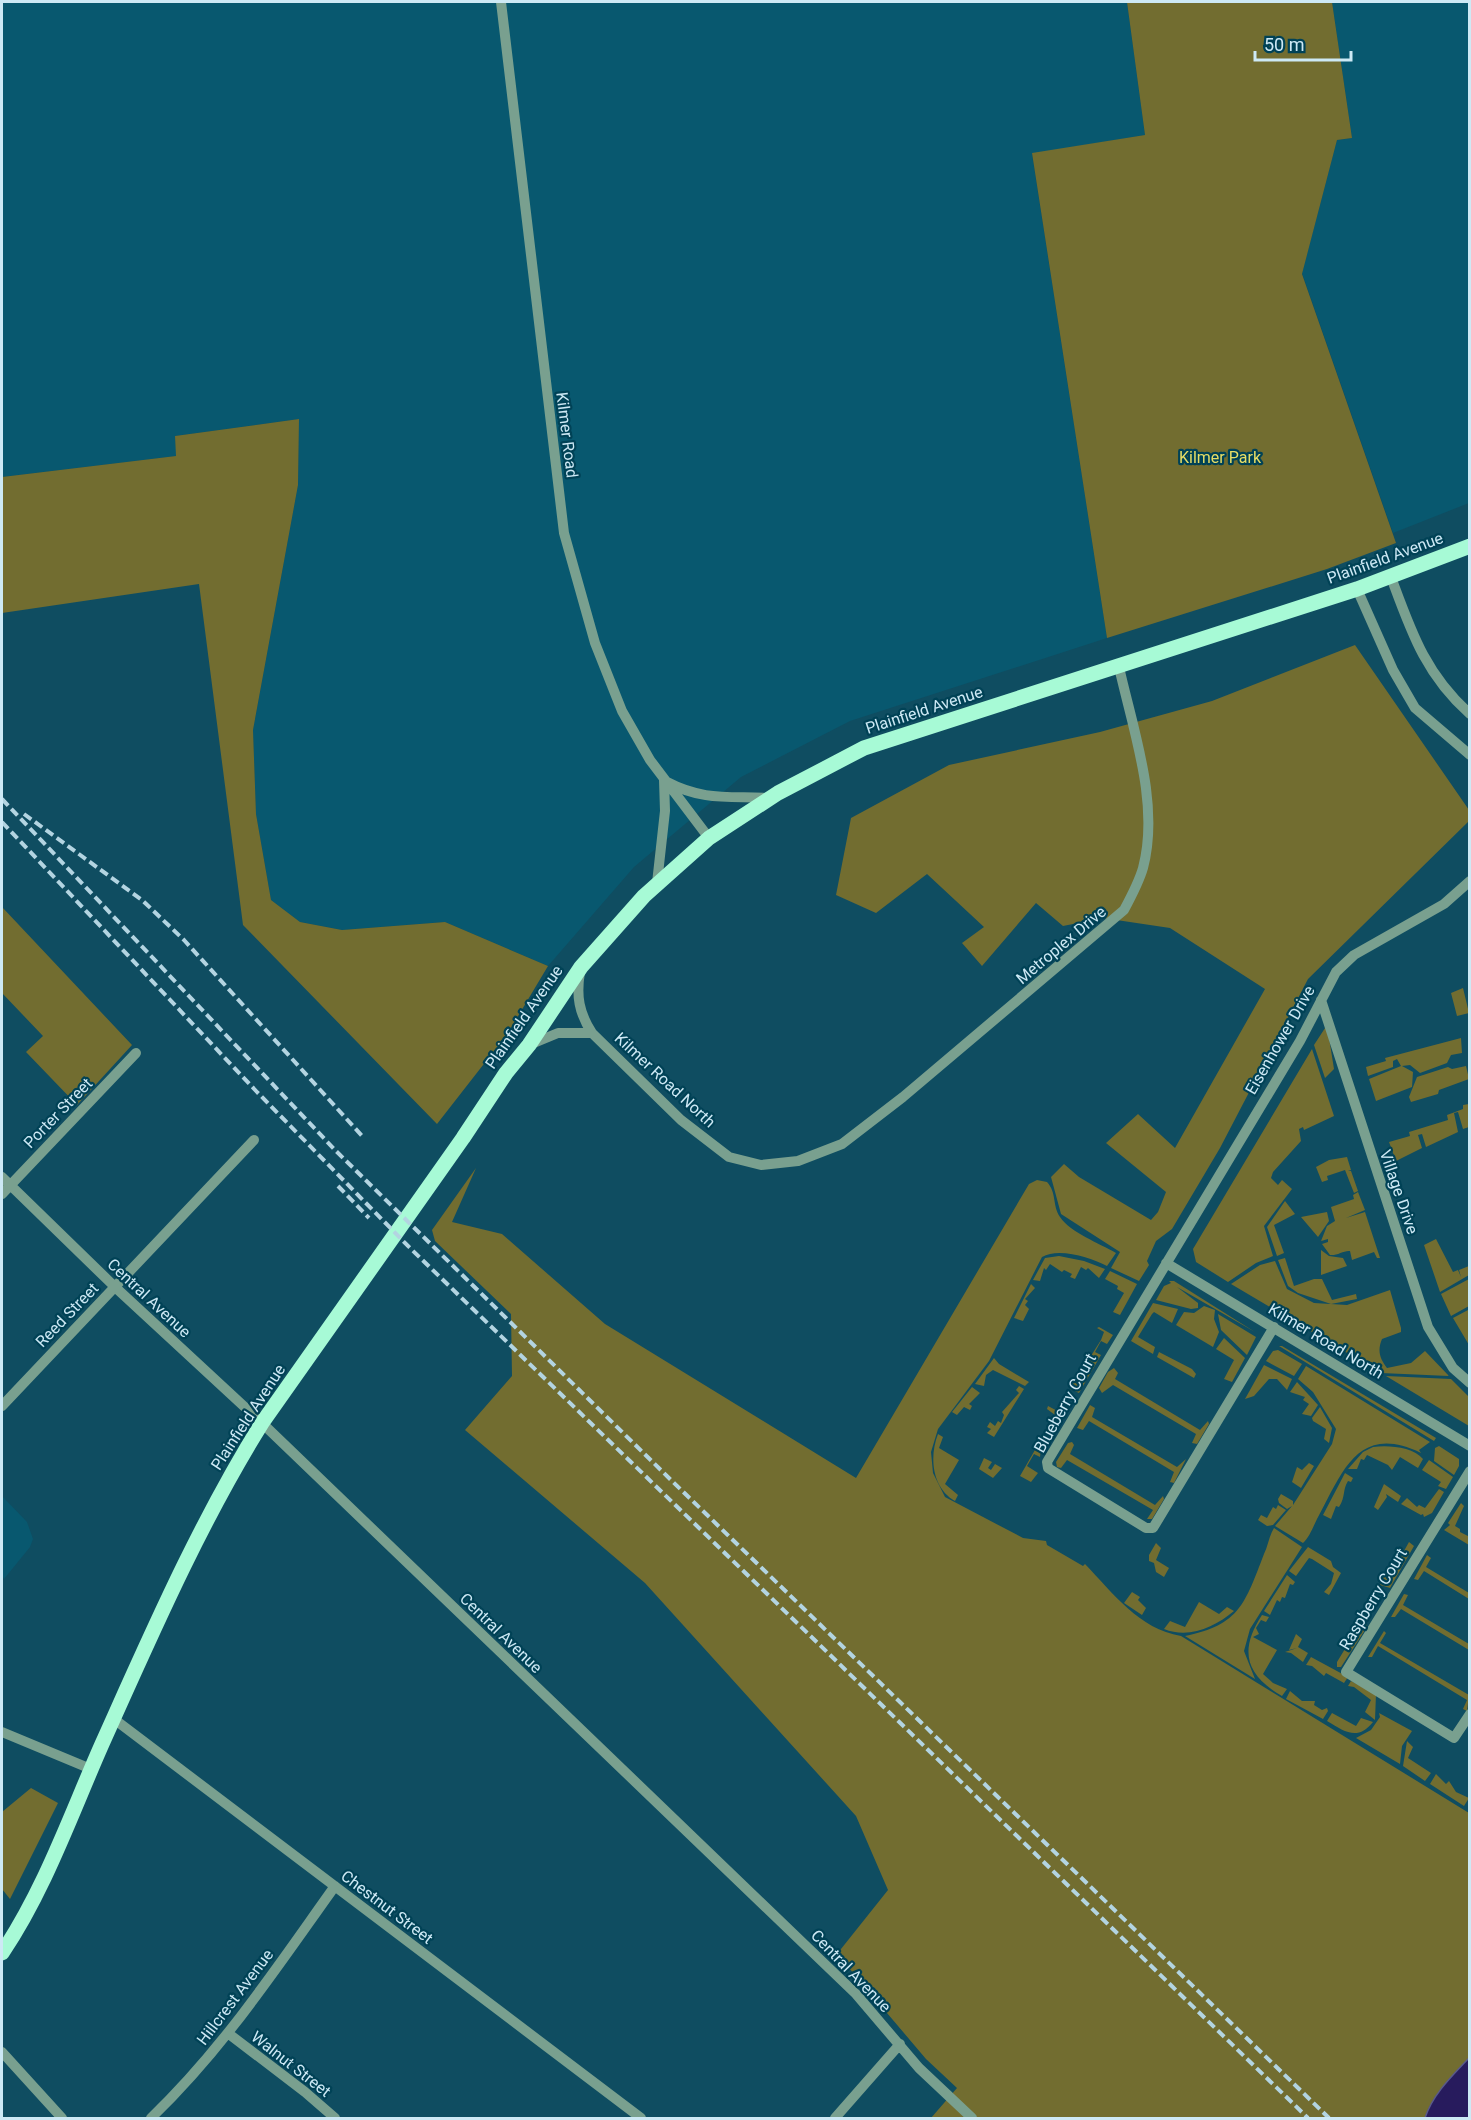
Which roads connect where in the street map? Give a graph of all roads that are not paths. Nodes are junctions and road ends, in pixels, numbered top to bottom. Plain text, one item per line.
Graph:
1 (501, 2) edge
2 (1470, 546) edge
3 (1391, 577) junction
4 (1357, 589) junction
5 (1119, 667) junction
6 (1470, 714) edge
7 (1470, 755) edge
8 (664, 780) junction
9 (768, 798) junction
10 (709, 838) junction
11 (1470, 881) edge
12 (657, 883) junction
13 (580, 967) junction
14 (1321, 1000) junction
15 (592, 1033) junction
16 (529, 1045) junction
17 (962, 1047) joint
18 (136, 1053) dead end
19 (254, 1140) dead end
20 (2, 1177) edge
21 (10, 1185) junction
22 (2, 1194) edge
23 (1166, 1263) junction
24 (115, 1287) junction
25 (1274, 1327) junction
26 (1470, 1383) edge
27 (2, 1406) edge
28 (262, 1423) junction
29 (1470, 1446) edge
30 (1470, 1471) edge
31 (1470, 1714) edge
32 (114, 1719) junction
33 (2, 1732) edge
34 (91, 1769) junction
35 (335, 1886) junction
36 (2, 1953) edge
37 (229, 2034) junction
38 (900, 2044) junction
39 (2, 2052) edge
40 (62, 2118) edge
41 (151, 2118) edge
42 (335, 2118) edge
43 (641, 2118) edge
44 (835, 2118) edge
45 (972, 2118) edge

1 - 8 street, Kilmer Road
2 - 3 main road, Plainfield Avenue
3 - 4 main road, Plainfield Avenue
3 - 6 street
4 - 5 main road, Plainfield Avenue
4 - 7 street
5 - 9 main road, Plainfield Avenue
5 - 17 street, Metroplex Drive
8 - 9 street
8 - 10 street, Kilmer Road
8 - 12 street
9 - 10 main road, Plainfield Avenue
10 - 12 main road, Plainfield Avenue
11 - 14 street, Eisenhower Drive
12 - 13 main road, Plainfield Avenue
13 - 15 street, Kilmer Road North
13 - 16 main road, Plainfield Avenue
14 - 23 street, Eisenhower Drive
14 - 26 street, Village Drive
15 - 16 street
15 - 17 street, Kilmer Road North
16 - 28 main road, Plainfield Avenue
18 - 21 street, Porter Street
19 - 24 street, Reed Street
20 - 21 street, Central Avenue
21 - 22 street, Porter Street
21 - 24 street, Central Avenue
23 - 25 street, Kilmer Road North
23 - 25 street, Blueberry Court
24 - 27 street, Reed Street
24 - 28 street, Central Avenue
25 - 29 street, Kilmer Road North
28 - 32 main road, Plainfield Avenue
28 - 38 street, Central Avenue
30 - 31 street, Raspberry Court
32 - 34 main road, Plainfield Avenue
32 - 35 street, Chestnut Street
33 - 34 street
34 - 36 main road, Plainfield Avenue
35 - 37 street, Hillcrest Avenue
35 - 43 street, Chestnut Street
37 - 41 street, Hillcrest Avenue
37 - 42 street, Walnut Street
38 - 44 street
38 - 45 street, Central Avenue
39 - 40 street

